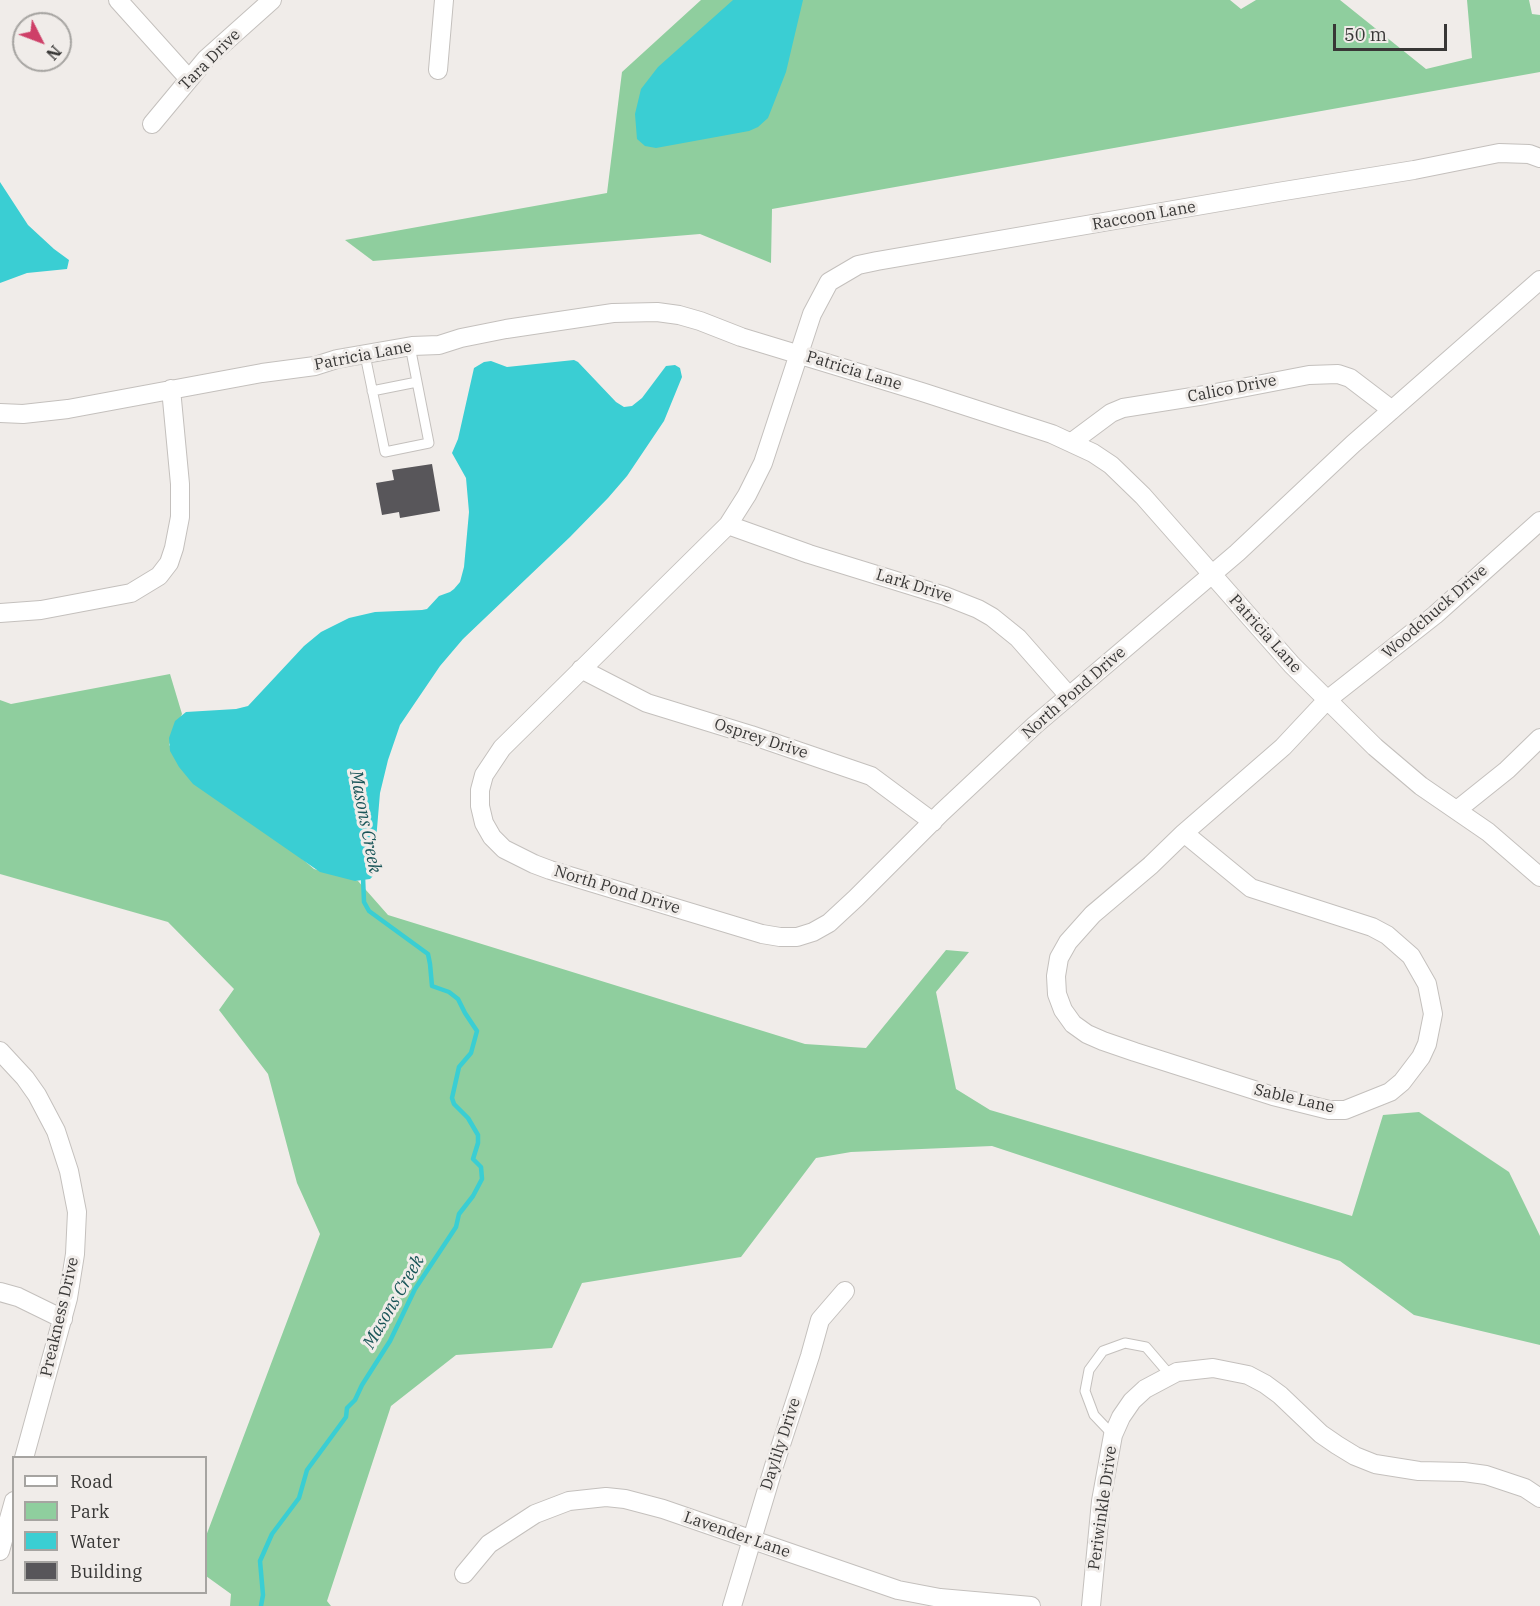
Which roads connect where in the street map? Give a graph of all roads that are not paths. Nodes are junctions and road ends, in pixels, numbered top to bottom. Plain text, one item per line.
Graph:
1 (118, 0) edge
2 (272, 0) edge
3 (444, 0) edge
4 (438, 70) dead end
5 (189, 79) junction
6 (152, 124) dead end
7 (1540, 158) edge
8 (1540, 280) edge
9 (410, 346) junction
10 (799, 354) junction
11 (365, 355) junction
12 (417, 382) junction
13 (171, 389) junction
14 (372, 391) junction
15 (1392, 410) junction
16 (0, 413) edge
17 (1072, 442) junction
18 (1540, 521) edge
19 (728, 525) junction
20 (1210, 574) junction
21 (0, 613) edge
22 (581, 669) junction
23 (1069, 696) junction
24 (1327, 700) junction
25 (1540, 738) edge
26 (1457, 810) junction
27 (933, 822) junction
28 (1184, 833) junction
29 (1540, 877) edge
30 (0, 1051) edge
31 (845, 1291) dead end
32 (0, 1292) edge
33 (63, 1319) junction
34 (1170, 1375) junction
35 (1113, 1435) junction
36 (25, 1456) edge
37 (1540, 1498) edge
38 (12, 1508) edge
39 (752, 1541) junction
40 (0, 1551) edge
41 (465, 1574) dead end
42 (732, 1606) edge
43 (1031, 1606) edge
44 (1091, 1606) edge

1 - 5 street
2 - 5 street, Tara Drive
3 - 4 street
5 - 6 street, Tara Drive
7 - 10 street, Raccoon Lane
8 - 15 street
9 - 10 street, Patricia Lane
9 - 11 street, Patricia Lane
9 - 12 lane
10 - 17 street, Patricia Lane
10 - 19 street, North Pond Drive
11 - 13 street, Patricia Lane
11 - 14 lane
12 - 14 lane
12 - 14 lane
13 - 16 street, Patricia Lane
13 - 21 street
15 - 17 street, Calico Drive
15 - 20 street
17 - 20 street, Patricia Lane
18 - 24 street, Woodchuck Drive
19 - 22 street, North Pond Drive
19 - 23 street, Lark Drive
20 - 23 street, North Pond Drive
20 - 24 street, Patricia Lane
22 - 27 street, Osprey Drive
22 - 27 street, North Pond Drive
23 - 27 street, North Pond Drive
24 - 26 street, Patricia Lane
24 - 28 street, Sable Lane
25 - 26 street
26 - 29 street, Patricia Lane
28 - 28 street, Sable Lane
30 - 33 street, Preakness Drive
31 - 39 street, Daylily Drive
32 - 33 street
33 - 36 street, Preakness Drive
34 - 35 street, Periwinkle Drive
34 - 35 lane
34 - 37 street, Periwinkle Drive
35 - 44 street, Periwinkle Drive
38 - 40 street
39 - 41 street, Lavender Lane
39 - 42 street, Daylily Drive
39 - 43 street, Lavender Lane

